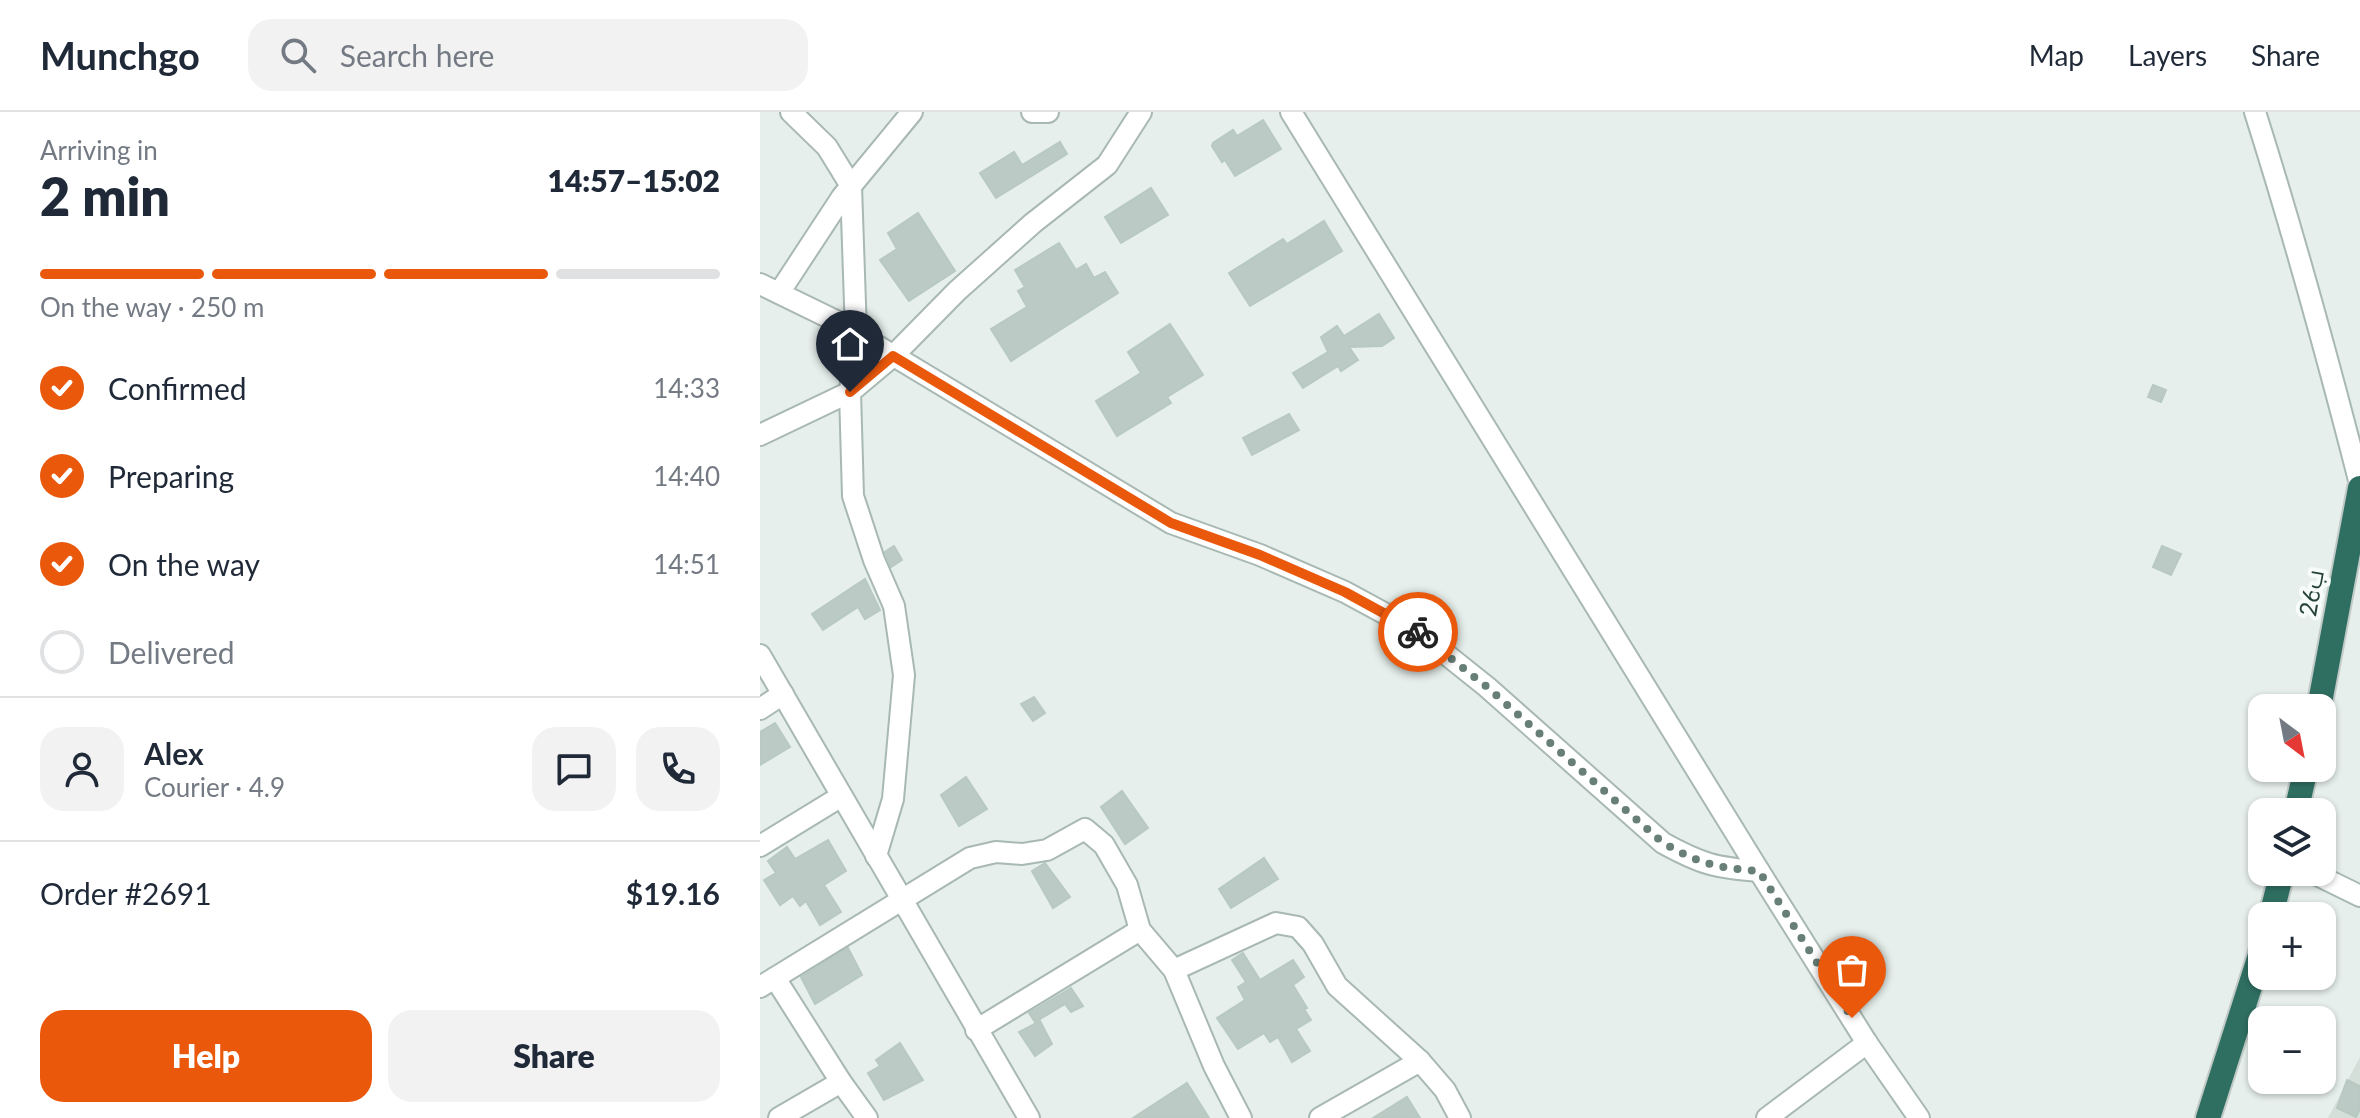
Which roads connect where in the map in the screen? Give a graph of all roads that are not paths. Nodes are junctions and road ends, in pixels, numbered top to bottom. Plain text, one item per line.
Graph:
1 (791, 112) edge
2 (912, 112) edge
3 (1032, 112) edge
4 (1048, 112) edge
5 (1141, 112) edge
6 (1291, 112) edge
7 (2255, 112) edge
8 (851, 186) junction
9 (760, 284) edge
10 (779, 293) junction
11 (856, 333) junction
12 (893, 356) junction
13 (850, 392) junction
14 (760, 435) edge
15 (2360, 486) edge
16 (760, 655) edge
17 (783, 694) junction
18 (2322, 694) edge
19 (760, 709) edge
20 (840, 797) junction
21 (760, 846) edge
22 (876, 856) junction
23 (1759, 871) junction
24 (2336, 884) edge
25 (2360, 896) edge
26 (902, 901) junction
27 (1140, 930) junction
28 (1174, 970) junction
29 (768, 982) edge
30 (2249, 990) edge
31 (976, 1030) junction
32 (1867, 1043) junction
33 (1420, 1061) junction
34 (841, 1082) junction
35 (1025, 1112) edge
36 (779, 1118) edge
37 (867, 1118) edge
38 (1002, 1118) edge
39 (1241, 1118) edge
40 (1320, 1118) edge
41 (1460, 1118) edge
42 (1767, 1118) edge
43 (1919, 1118) edge
44 (2208, 1118) edge

1 - 8 street
2 - 8 street
3 - 4 street
5 - 12 street
6 - 23 street
7 - 15 street
8 - 10 street
8 - 11 street
9 - 10 street
10 - 11 street
11 - 12 street
11 - 13 street
12 - 13 street
12 - 23 street
13 - 14 street
13 - 22 street
15 - 18 highway, 26ب
16 - 17 street
17 - 19 street
17 - 20 street
20 - 21 street
20 - 22 street
22 - 26 street
23 - 32 street
24 - 25 street
26 - 27 street
26 - 29 street
26 - 31 street
27 - 28 street
27 - 31 street
28 - 33 street
28 - 39 street
29 - 34 street
30 - 44 highway
31 - 35 street
32 - 42 street
32 - 43 street
33 - 40 street
33 - 41 street
34 - 36 street
34 - 37 street
35 - 38 street

